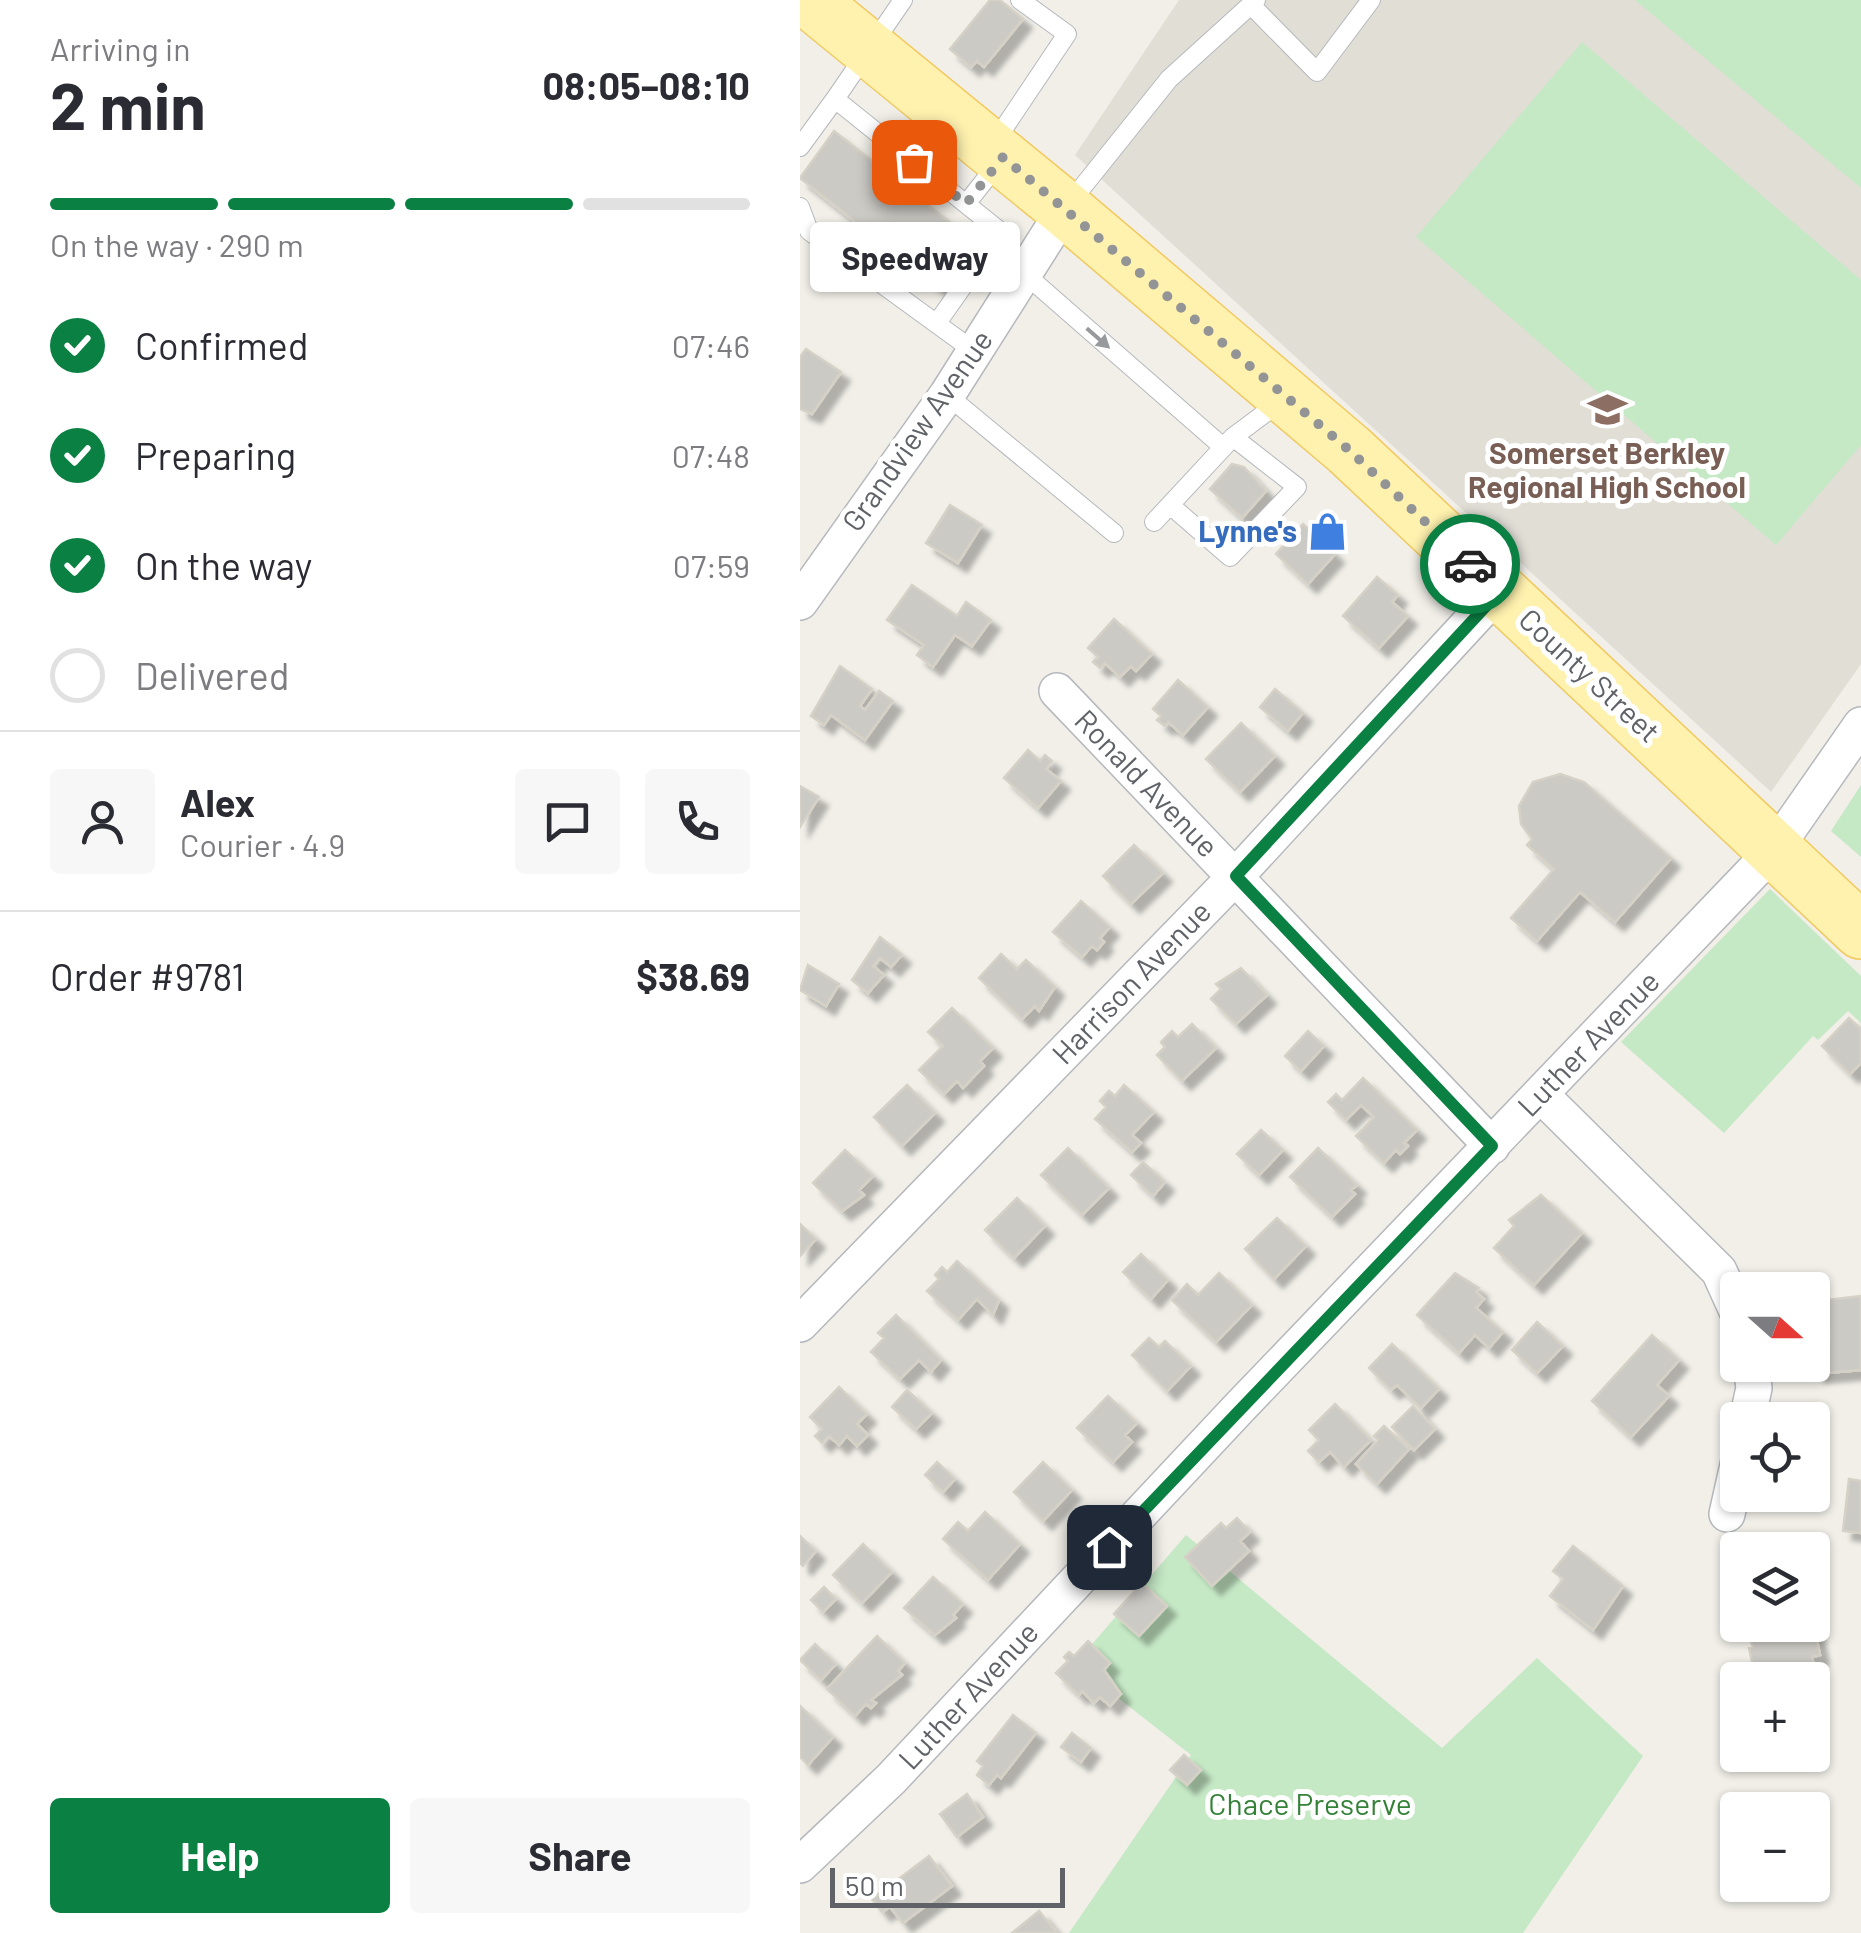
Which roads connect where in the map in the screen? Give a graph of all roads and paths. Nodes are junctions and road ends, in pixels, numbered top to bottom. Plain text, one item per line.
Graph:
1 (809, 0) edge
2 (903, 0) edge
3 (1020, 0) edge
4 (1371, 0) edge
5 (1254, 3) edge
6 (871, 48) junction
7 (835, 99) junction
8 (800, 147) edge
9 (997, 152) junction
10 (966, 204) junction
11 (800, 207) edge
12 (1066, 208) junction
13 (1024, 274) junction
14 (937, 324) junction
15 (974, 351) junction
16 (947, 395) junction
17 (1286, 397) junction
18 (1228, 442) junction
19 (1170, 505) junction
20 (1154, 522) dead end
21 (1114, 533) dead end
22 (1499, 592) junction
23 (800, 602) edge
24 (1057, 691) dead end
25 (1861, 725) edge
26 (1774, 850) junction
27 (1236, 876) junction
28 (1861, 932) edge
29 (1541, 1095) junction
30 (1492, 1146) junction
31 (1720, 1275) edge
32 (800, 1324) edge
33 (800, 1865) edge

1 - 6 main road, County Street
2 - 6 lane
3 - 9 lane
4 - 5 lane
5 - 12 lane
6 - 7 lane
6 - 9 main road, County Street
7 - 8 lane
7 - 10 lane
9 - 10 lane
9 - 12 main road, County Street
10 - 14 lane
11 - 14 lane
12 - 13 street, Grandview Avenue
12 - 17 main road, County Street
13 - 15 street, Grandview Avenue
13 -> 18 lane
14 - 15 lane
15 - 16 street, Grandview Avenue
16 - 21 lane
16 - 23 street, Grandview Avenue
17 - 18 lane
17 - 22 main road, County Street
18 - 19 lane
18 - 19 lane
19 - 20 lane
22 - 26 main road, County Street
22 - 27 street, Harrison Avenue
24 - 27 street, Ronald Avenue
25 - 26 street, Luther Avenue
26 - 28 main road, County Street
26 - 29 street, Luther Avenue
27 - 30 street, Ronald Avenue
27 - 32 street, Harrison Avenue
29 - 30 street, Luther Avenue
29 - 31 street
30 - 33 street, Luther Avenue

